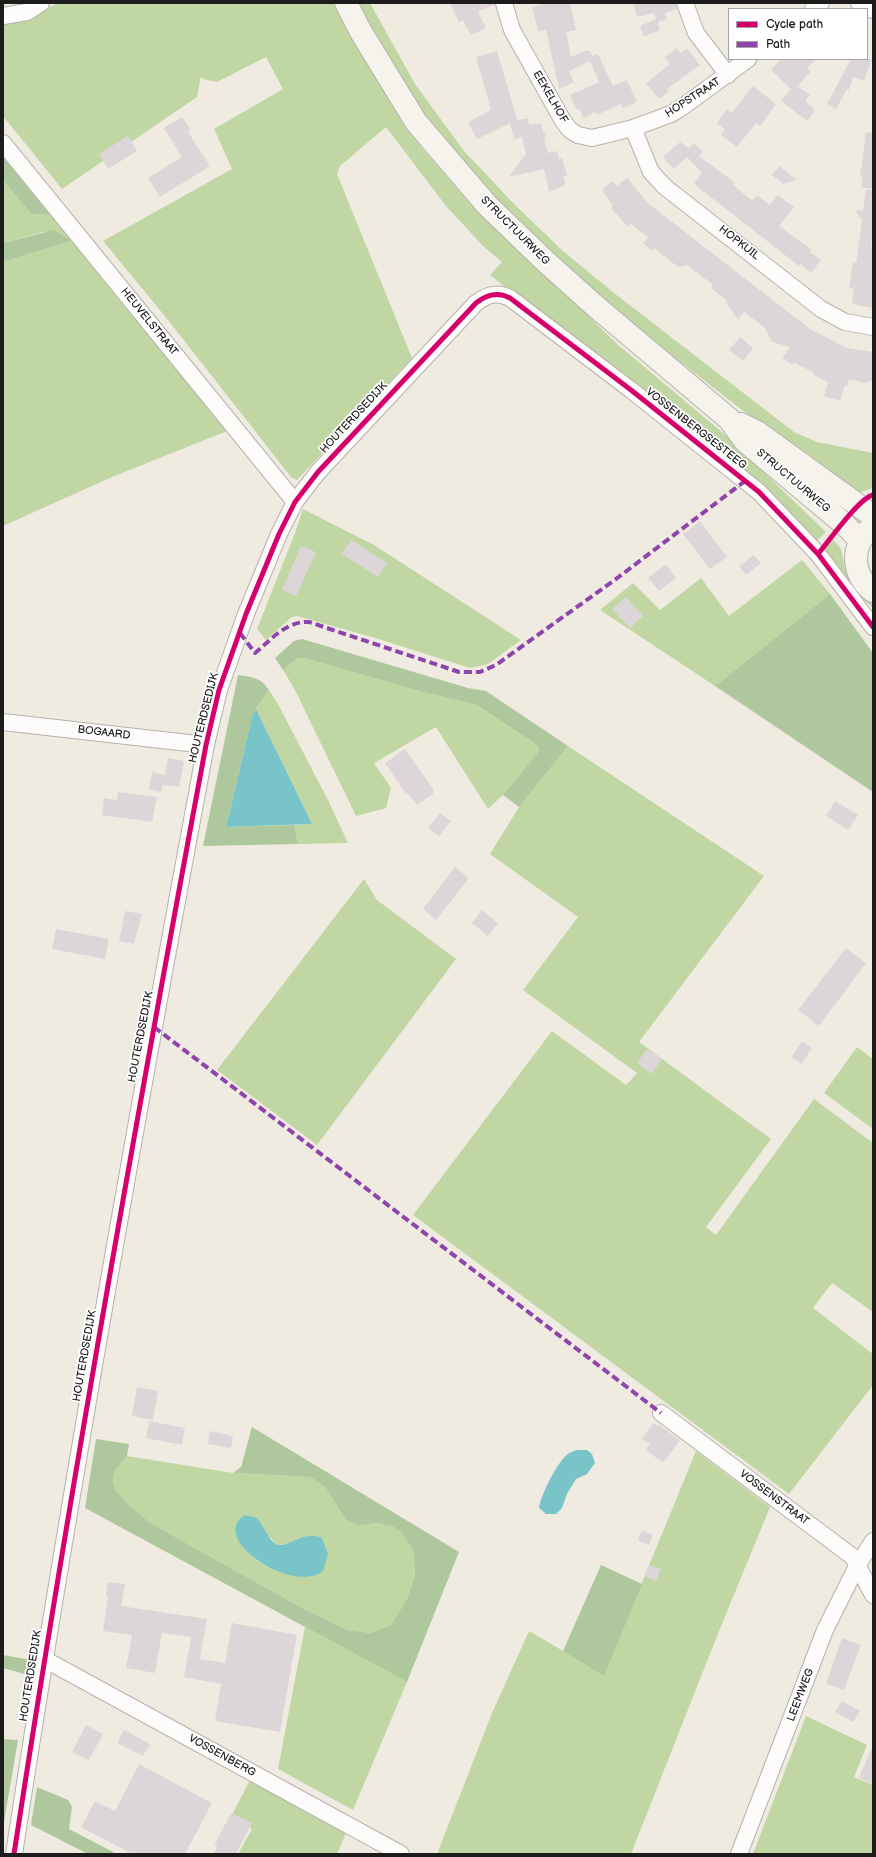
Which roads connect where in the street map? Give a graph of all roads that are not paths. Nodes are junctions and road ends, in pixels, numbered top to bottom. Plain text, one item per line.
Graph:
1 (41, 3) edge
2 (346, 3) edge
3 (504, 3) edge
4 (685, 3) edge
5 (3, 16) edge
6 (747, 60) edge
7 (728, 75) junction
8 (633, 128) junction
9 (3, 142) edge
10 (476, 303) joint
11 (873, 327) edge
12 (730, 419) junction
13 (295, 502) junction
14 (873, 516) edge
15 (863, 541) edge
16 (873, 591) edge
17 (873, 627) edge
18 (3, 722) edge
19 (206, 745) junction
20 (661, 1414) dead end
21 (873, 1541) edge
22 (857, 1566) junction
23 (873, 1595) edge
24 (44, 1658) junction
25 (14, 1854) edge
26 (401, 1854) edge
27 (739, 1854) edge

1 - 5 street
2 - 12 main road, STRUCTUURWEG
3 - 8 street, EEKELHOF
4 - 7 street
6 - 7 street, HOPSTRAAT
7 - 8 street, HOPSTRAAT
8 - 11 street, HOPKUIL
9 - 13 street, HEUVELSTRAAT
10 - 13 street, HOUTERDSEDIJK
10 - 17 street, VOSSENBERGSESTEEG
12 - 14 main road, STRUCTUURWEG
12 - 15 main road, STRUCTUURWEG
13 - 19 street, HOUTERDSEDIJK
15 - 16 main road
18 - 19 street, BOGAARD
19 - 24 street, HOUTERDSEDIJK
20 - 22 street, VOSSENSTRAAT
21 - 22 street, LEEMWEG
22 - 23 street, VOSSENSTRAAT
22 - 27 street, LEEMWEG
24 - 25 street, HOUTERDSEDIJK
24 - 26 street, VOSSENBERG

